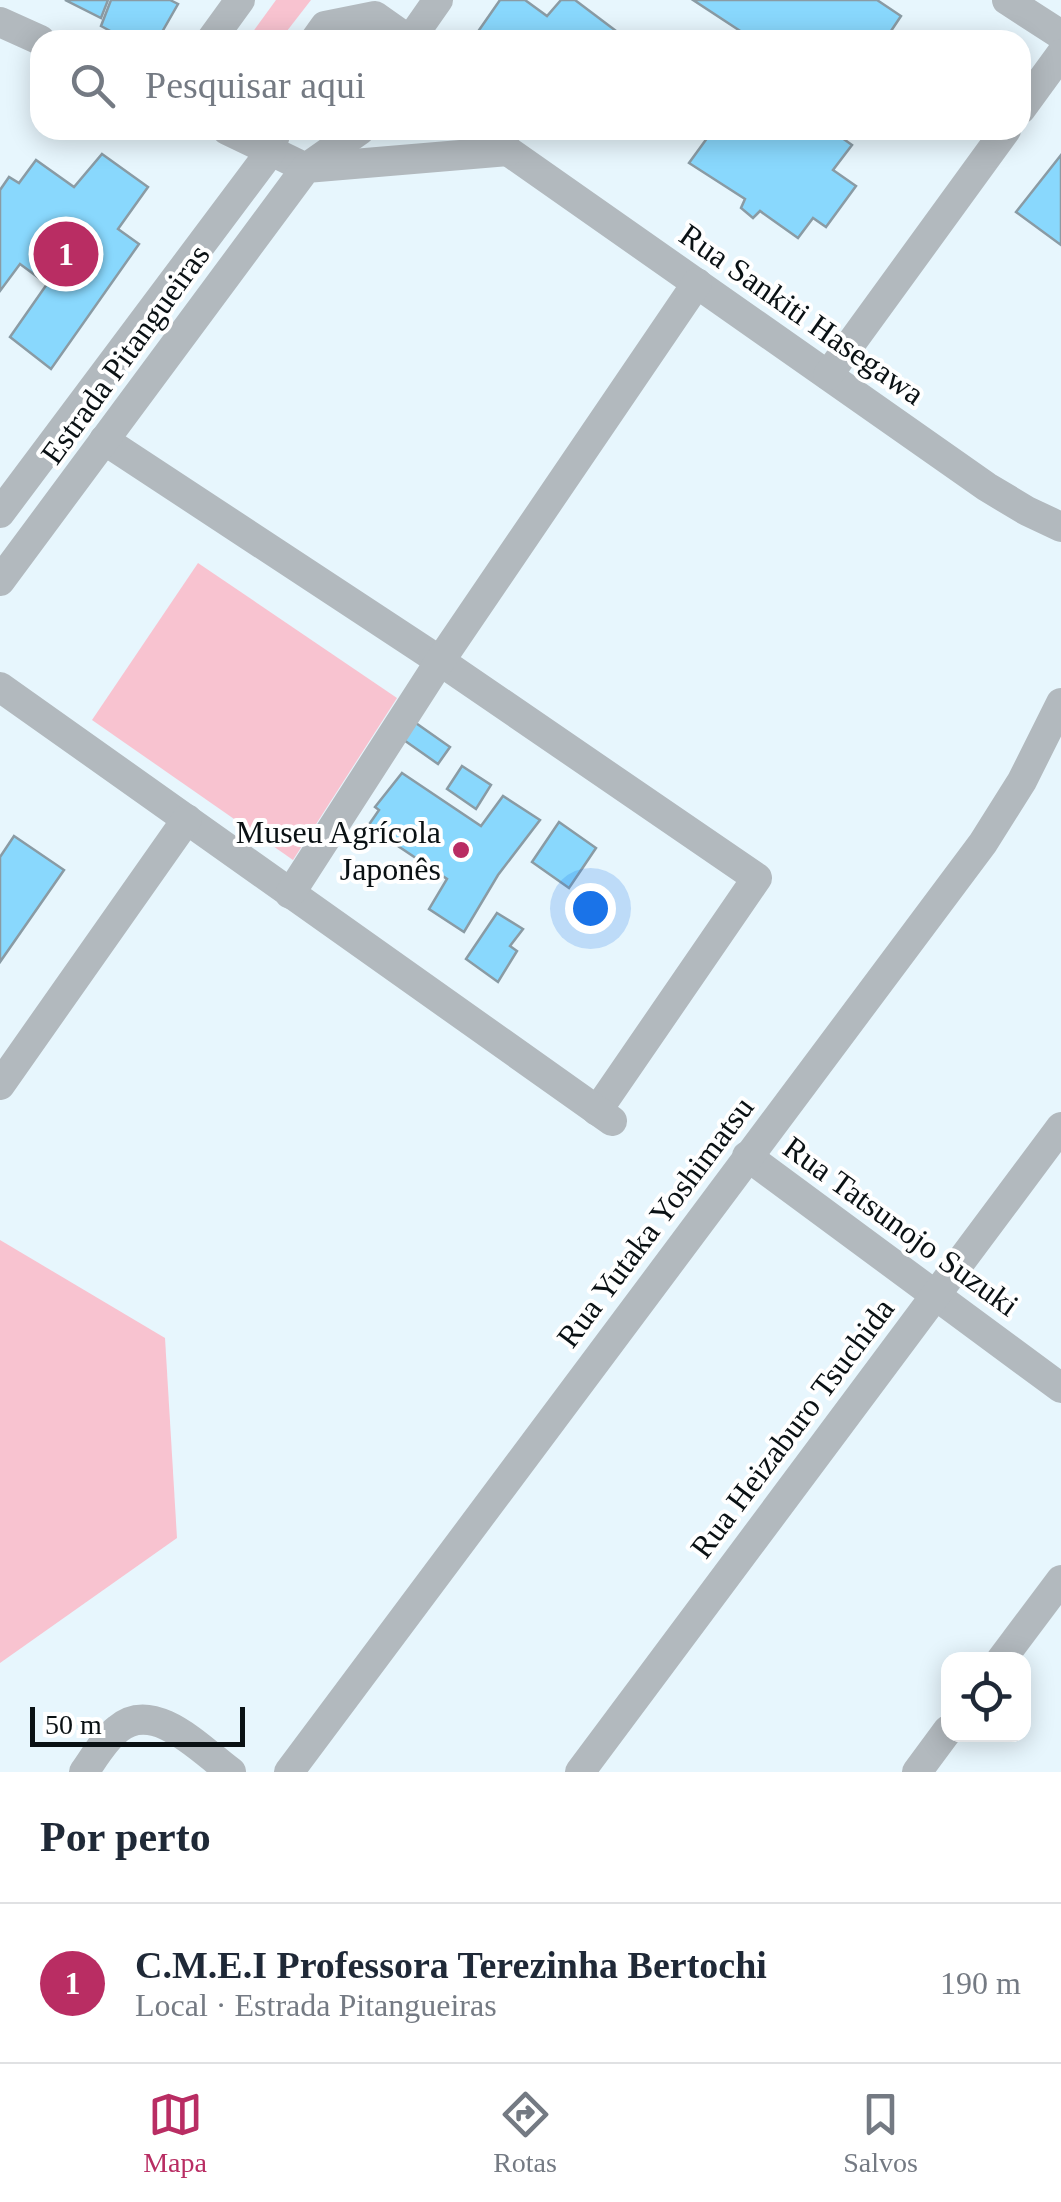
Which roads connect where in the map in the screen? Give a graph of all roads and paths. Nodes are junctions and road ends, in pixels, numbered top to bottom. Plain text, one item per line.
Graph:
1 (240, 0) edge
2 (438, 0) edge
3 (1007, 0) edge
4 (381, 8) edge
5 (0, 22) edge
6 (219, 30) edge
7 (322, 30) edge
8 (400, 30) edge
9 (416, 30) edge
10 (30, 36) edge
11 (1061, 36) edge
12 (1061, 54) edge
13 (1031, 95) edge
14 (346, 140) edge
15 (999, 140) edge
16 (274, 141) edge
17 (499, 141) edge
18 (306, 168) junction
19 (697, 283) junction
20 (828, 375) junction
21 (104, 440) junction
22 (1, 511) edge
23 (1061, 527) edge
24 (0, 581) edge
25 (440, 661) junction
26 (0, 687) edge
27 (1061, 703) edge
28 (186, 819) junction
29 (290, 894) junction
30 (0, 1085) edge
31 (1061, 1127) edge
32 (747, 1156) junction
33 (935, 1294) junction
34 (1061, 1388) edge
35 (1061, 1580) edge
36 (1008, 1652) edge
37 (941, 1739) edge
38 (84, 1772) edge
39 (232, 1772) edge
40 (288, 1772) edge
41 (580, 1772) edge
42 (917, 1772) edge

1 - 6 street
2 - 9 street
3 - 11 street
4 - 7 street
4 - 8 street
5 - 10 street
12 - 13 street
14 - 18 street, Estrada Pitangueiras
15 - 20 street
16 - 18 street
16 - 22 street, Estrada Pitangueiras
17 - 18 street, Rua Sankiti Hasegawa
17 - 19 street, Rua Sankiti Hasegawa
18 - 21 street, Estrada Pitangueiras
19 - 20 street, Rua Sankiti Hasegawa
19 - 25 street
20 - 23 street, Rua Sankiti Hasegawa
21 - 24 street, Estrada Pitangueiras
21 - 25 street
25 - 29 street
25 - 29 street
26 - 28 street
27 - 32 street, Rua Yutaka Yoshimatsu
28 - 29 street
28 - 30 street
31 - 33 street, Rua Heizaburo Tsuchida
32 - 33 street, Rua Tatsunojo Suzuki
32 - 40 street, Rua Yutaka Yoshimatsu
33 - 34 street, Rua Tatsunojo Suzuki
33 - 41 street, Rua Heizaburo Tsuchida
35 - 36 street
37 - 42 street
38 - 39 street

